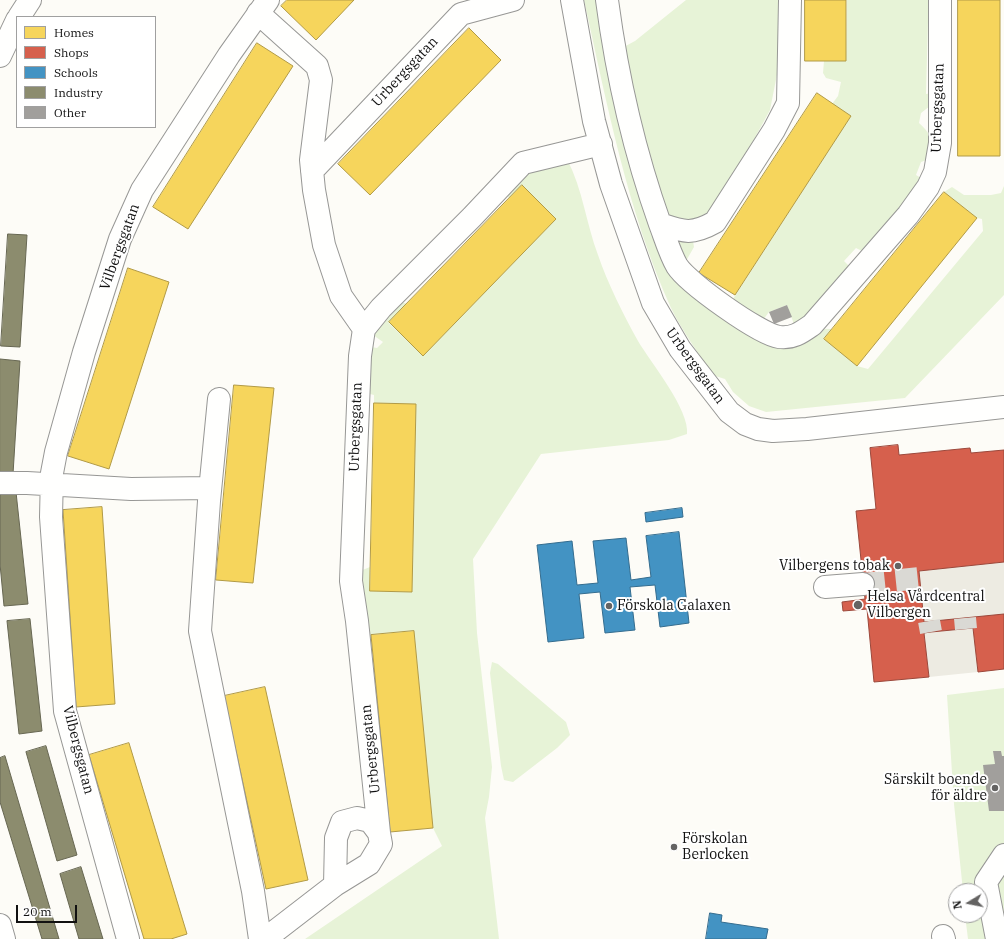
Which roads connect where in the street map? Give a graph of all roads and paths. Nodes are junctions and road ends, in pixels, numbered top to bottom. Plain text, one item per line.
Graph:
1 (30, 0) edge
2 (513, 0) edge
3 (572, 0) edge
4 (607, 0) edge
5 (790, 0) edge
6 (940, 0) edge
7 (263, 6) edge
8 (20, 16) edge
9 (0, 19) edge
10 (16, 20) edge
11 (16, 22) edge
12 (0, 56) edge
13 (601, 144) junction
14 (312, 171) junction
15 (660, 224) junction
16 (364, 329) junction
17 (219, 398) dead end
18 (1004, 407) edge
19 (0, 483) edge
20 (51, 485) junction
21 (210, 488) junction
22 (863, 584) tunnel mouth
23 (826, 587) dead end
24 (379, 833) junction
25 (1004, 856) edge
26 (335, 886) junction
27 (996, 889) edge
28 (0, 925) edge
29 (4, 939) edge
30 (128, 939) edge
31 (260, 939) edge
32 (265, 939) edge
33 (997, 939) edge

1 - 8 street
2 - 14 street, Urbergsgatan
3 - 13 street, Urbergsgatan
4 - 15 street, Urbergsgatan
5 - 15 street
6 - 15 street, Urbergsgatan
7 - 14 street, Vilbergsgatan
7 - 20 street, Vilbergsgatan
9 - 10 street
11 - 12 street
13 - 16 street
13 - 18 street, Urbergsgatan
14 - 16 street, Vilbergsgatan
16 - 24 street, Urbergsgatan
17 - 21 street
19 - 20 street
20 - 21 street
20 - 30 street, Vilbergsgatan
21 - 31 street
22 - 23 street
24 - 26 street
24 - 26 street
25 - 27 street
26 - 32 street
27 - 33 street
28 - 29 street

